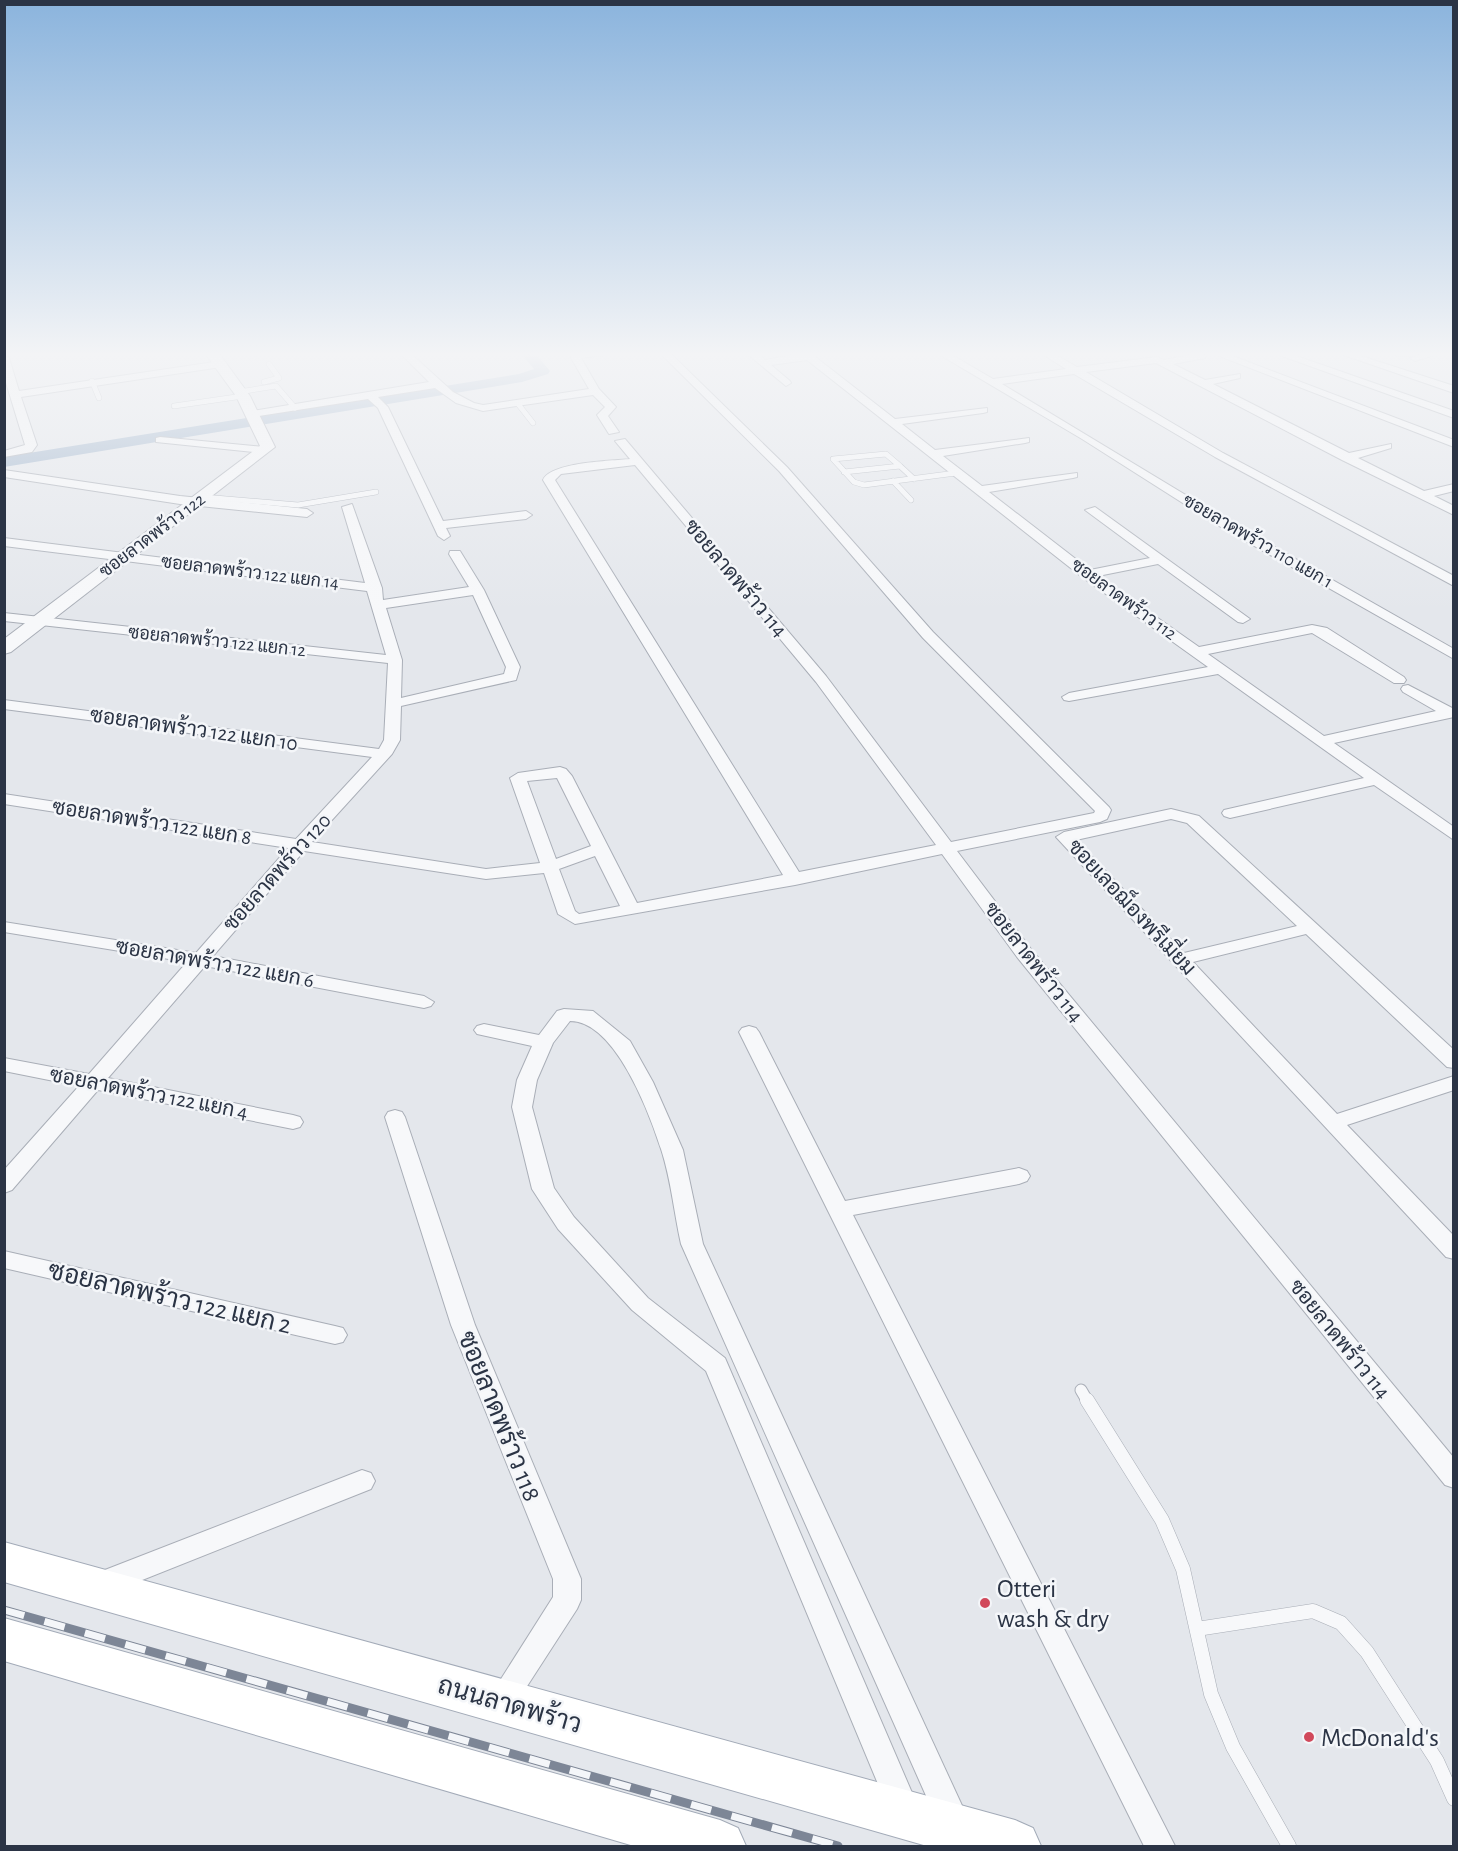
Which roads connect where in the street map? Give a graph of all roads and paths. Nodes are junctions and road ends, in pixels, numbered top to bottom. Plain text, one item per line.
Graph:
1 (29, 438) edge
2 (264, 438) edge
3 (398, 438) edge
4 (618, 438) edge
5 (752, 438) edge
6 (913, 438) edge
7 (1088, 438) edge
8 (1190, 438) edge
9 (1308, 438) edge
10 (1439, 438) edge
11 (160, 440) dead end
12 (1025, 440) dead end
13 (1454, 444) edge
14 (1387, 446) dead end
15 (264, 450) junction
16 (4, 454) edge
17 (931, 454) junction
18 (1346, 458) junction
19 (638, 461) junction
20 (900, 466) junction
21 (844, 472) junction
22 (4, 473) edge
23 (956, 473) junction
24 (1072, 475) dead end
25 (914, 478) junction
26 (893, 481) junction
27 (1454, 488) edge
28 (978, 490) junction
29 (376, 492) dead end
30 (1423, 495) junction
31 (200, 499) junction
32 (910, 500) dead end
33 (348, 507) dead end
34 (1091, 510) dead end
35 (1454, 511) edge
36 (307, 513) dead end
37 (526, 515) dead end
38 (4, 542) edge
39 (455, 554) dead end
40 (125, 556) junction
41 (1160, 560) junction
42 (1087, 574) junction
43 (1454, 582) edge
44 (375, 588) junction
45 (477, 590) junction
46 (380, 605) junction
47 (4, 616) edge
48 (1243, 619) dead end
49 (39, 621) junction
50 (4, 648) edge
51 (1196, 652) junction
52 (1454, 655) edge
53 (395, 660) junction
54 (1220, 669) junction
55 (1069, 697) dead end
56 (4, 704) edge
57 (392, 704) junction
58 (1321, 741) junction
59 (384, 754) junction
60 (1377, 780) junction
61 (4, 799) edge
62 (1230, 813) dead end
63 (1059, 832) junction
64 (1454, 835) edge
65 (298, 846) junction
66 (601, 848) junction
67 (946, 850) junction
68 (549, 867) junction
69 (795, 880) junction
70 (631, 910) junction
71 (4, 927) edge
72 (1310, 928) junction
73 (200, 959) junction
74 (1180, 960) junction
75 (424, 1002) dead end
76 (484, 1030) dead end
77 (749, 1032) dead end
78 (544, 1042) junction
79 (1454, 1062) edge
80 (4, 1064) edge
81 (94, 1082) junction
82 (1454, 1083) edge
83 (395, 1117) dead end
84 (293, 1122) dead end
85 (1333, 1122) junction
86 (1019, 1176) dead end
87 (4, 1185) edge
88 (839, 1210) junction
89 (1454, 1251) edge
90 (4, 1259) edge
91 (335, 1335) dead end
92 (1081, 1390) dead end
93 (1454, 1477) edge
94 (362, 1481) dead end
95 (4, 1562) edge
96 (95, 1587) junction
97 (1197, 1629) junction
98 (4, 1639) edge
99 (501, 1701) junction
100 (1454, 1799) edge
101 (907, 1816) junction
102 (957, 1830) junction
103 (720, 1846) edge
104 (1015, 1846) edge
105 (1160, 1846) edge
106 (1289, 1846) edge

1 - 16 street
2 - 15 street
3 - 37 street
4 - 19 street, ซอยลาดพร้าว 114
5 - 63 street
6 - 17 street, ซอยลาดพร้าว 112
7 - 52 street, ซอยลาดพร้าว 110 แยก 1
8 - 43 street
9 - 18 street
10 - 13 street
11 - 15 street
12 - 17 street
14 - 18 street
15 - 31 street, ซอยลาดพร้าว 122
17 - 23 street, ซอยลาดพร้าว 112
18 - 30 street
19 - 67 street, ซอยลาดพร้าว 114
19 - 69 street
20 - 21 lane
20 - 21 lane
20 - 25 lane
21 - 26 lane
22 - 31 street
23 - 25 lane
23 - 28 street, ซอยลาดพร้าว 112
24 - 28 street
25 - 26 lane
26 - 32 lane
27 - 30 street
28 - 42 street, ซอยลาดพร้าว 112
29 - 31 lane
30 - 35 street
31 - 36 street
31 - 40 street, ซอยลาดพร้าว 122
33 - 44 street, ซอยลาดพร้าว 120
34 - 41 street
38 - 40 street, ซอยลาดพร้าว 122 แยก 14
39 - 45 street
40 - 44 street, ซอยลาดพร้าว 122 แยก 14
40 - 49 street, ซอยลาดพร้าว 122
41 - 42 street
41 - 48 street
42 - 51 street, ซอยลาดพร้าว 112
44 - 46 street, ซอยลาดพร้าว 120
45 - 46 street
45 - 57 street
46 - 53 street, ซอยลาดพร้าว 120
47 - 49 street, ซอยลาดพร้าว 122 แยก 12
49 - 50 street, ซอยลาดพร้าว 122
49 - 53 street, ซอยลาดพร้าว 122 แยก 12
51 - 54 street, ซอยลาดพร้าว 112
51 - 58 street
53 - 57 street, ซอยลาดพร้าว 120
54 - 55 street
54 - 58 street, ซอยลาดพร้าว 112
56 - 59 street, ซอยลาดพร้าว 122 แยก 10
57 - 59 street, ซอยลาดพร้าว 120
58 - 60 street, ซอยลาดพร้าว 112
59 - 65 street, ซอยลาดพร้าว 120
60 - 62 street
60 - 64 street, ซอยลาดพร้าว 112
61 - 65 street, ซอยลาดพร้าว 122 แยก 8
63 - 67 street
63 - 72 street, ซอยเลอฌ็องพรีเมี่ยม
63 - 74 street, ซอยเลอฌ็องพรีเมี่ยม
65 - 68 street, ซอยลาดพร้าว 122 แยก 8
65 - 73 street, ซอยลาดพร้าว 120
66 - 68 street, ซอยลาดพร้าว 122 แยก 8
66 - 68 street
66 - 70 street
67 - 69 street
67 - 93 street, ซอยลาดพร้าว 114
68 - 70 street
69 - 70 street
71 - 73 street, ซอยลาดพร้าว 122 แยก 6
72 - 74 street
72 - 79 street, ซอยเลอฌ็องพรีเมี่ยม
73 - 75 street, ซอยลาดพร้าว 122 แยก 6
73 - 81 street, ซอยลาดพร้าว 120
74 - 85 street, ซอยเลอฌ็องพรีเมี่ยม
76 - 78 street
77 - 88 street
78 - 101 street
78 - 102 street
80 - 81 street, ซอยลาดพร้าว 122 แยก 4
81 - 84 street, ซอยลาดพร้าว 122 แยก 4
81 - 87 street, ซอยลาดพร้าว 120
82 - 85 street
83 - 99 street, ซอยลาดพร้าว 118
85 - 89 street, ซอยเลอฌ็องพรีเมี่ยม
86 - 88 street
88 - 105 street
90 - 91 street, ซอยลาดพร้าว 122 แยก 2
92 - 97 lane
94 - 96 street
95 - 96 main road, ถนนลาดพร้าว
96 - 99 main road, ถนนลาดพร้าว
97 - 100 lane
97 - 106 lane
98 - 103 main road
99 - 101 main road, ถนนลาดพร้าว
101 - 102 main road, ถนนลาดพร้าว
102 - 104 main road, ถนนลาดพร้าว

